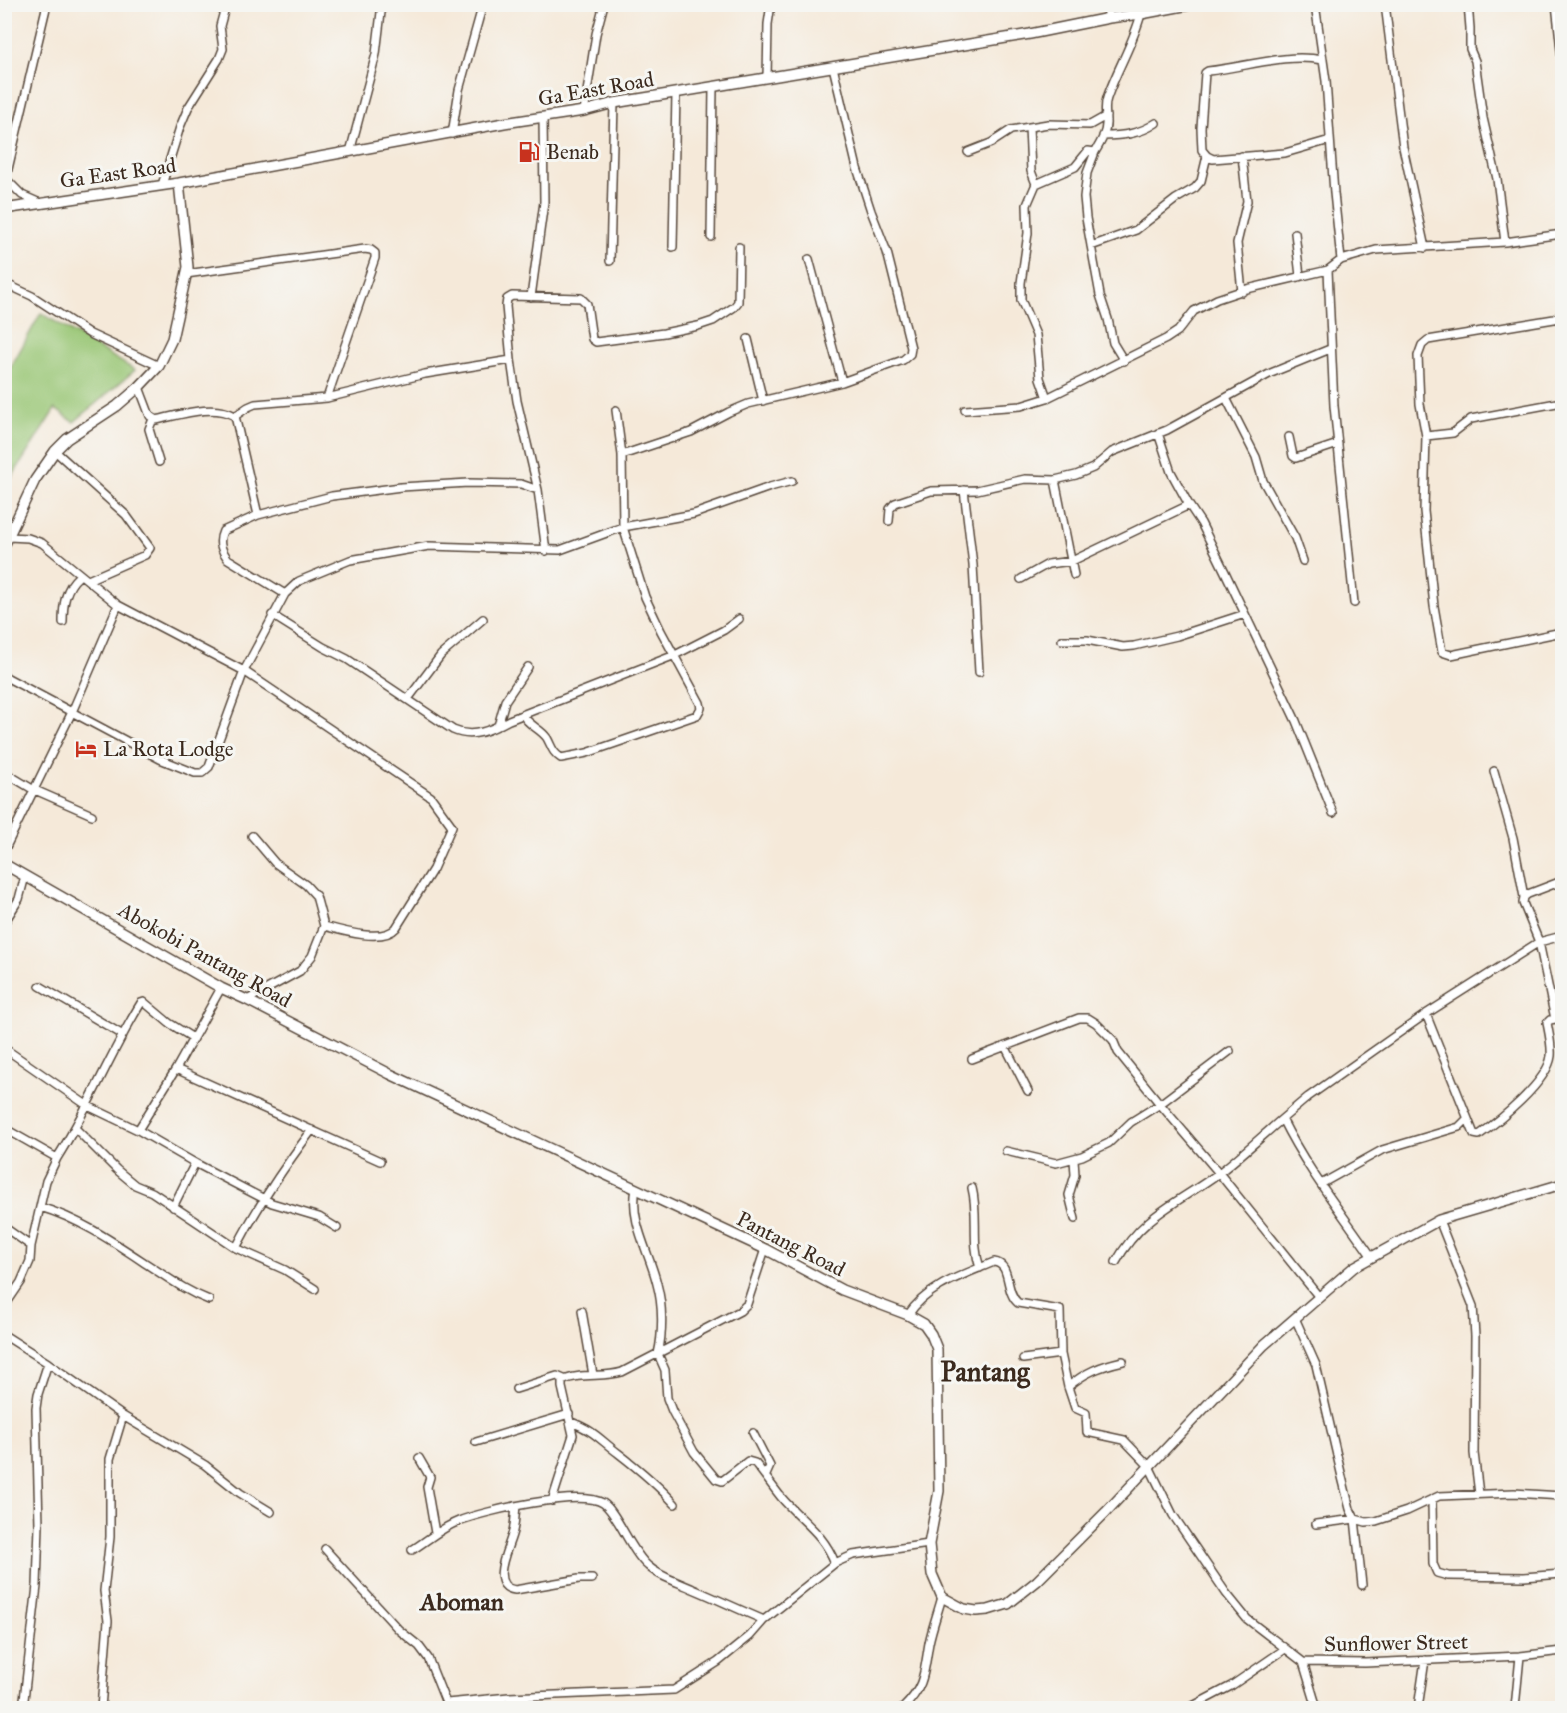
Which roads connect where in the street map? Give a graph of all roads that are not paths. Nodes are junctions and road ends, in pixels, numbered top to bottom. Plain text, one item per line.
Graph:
1 (47, 4) edge
2 (226, 4) edge
3 (382, 4) edge
4 (483, 4) edge
5 (604, 4) edge
6 (771, 4) edge
7 (1106, 4) edge
8 (1315, 4) edge
9 (1385, 4) edge
10 (1467, 4) edge
11 (1556, 4) edge
12 (1187, 5) edge
13 (1141, 14) junction
14 (1109, 18) junction
15 (1323, 60) junction
16 (1563, 60) edge
17 (833, 67) junction
18 (767, 78) junction
19 (713, 87) junction
20 (676, 93) junction
21 (614, 103) junction
22 (584, 111) junction
23 (1106, 116) junction
24 (543, 117) junction
25 (1156, 123) dead end
26 (1029, 127) junction
27 (452, 134) junction
28 (1103, 136) junction
29 (1330, 140) junction
30 (350, 152) junction
31 (968, 152) dead end
32 (1095, 152) junction
33 (1207, 156) junction
34 (1242, 156) junction
35 (5, 182) edge
36 (179, 183) junction
37 (162, 184) junction
38 (1036, 184) junction
39 (40, 203) junction
40 (4, 209) edge
41 (1295, 233) dead end
42 (1563, 234) edge
43 (711, 237) dead end
44 (1505, 242) junction
45 (1091, 246) junction
46 (673, 247) dead end
47 (739, 247) dead end
48 (1425, 248) junction
49 (809, 259) dead end
50 (1341, 260) junction
51 (610, 261) dead end
52 (1328, 270) junction
53 (186, 274) junction
54 (1300, 276) junction
55 (4, 283) edge
56 (1242, 292) junction
57 (531, 297) junction
58 (1563, 315) edge
59 (748, 339) dead end
60 (1330, 349) junction
61 (511, 360) junction
62 (1124, 361) junction
63 (159, 366) junction
64 (842, 382) junction
65 (139, 387) junction
66 (327, 398) junction
67 (1047, 398) junction
68 (1226, 398) junction
69 (764, 401) junction
70 (1563, 402) edge
71 (616, 410) dead end
72 (965, 410) dead end
73 (235, 416) junction
74 (153, 419) junction
75 (1158, 433) junction
76 (1426, 436) junction
77 (1289, 437) dead end
78 (1338, 444) junction
79 (55, 451) junction
80 (622, 455) junction
81 (159, 462) dead end
82 (1055, 480) junction
83 (792, 481) dead end
84 (538, 490) junction
85 (964, 490) junction
86 (1189, 505) junction
87 (258, 515) junction
88 (890, 521) dead end
89 (623, 527) junction
90 (9, 537) junction
91 (4, 546) edge
92 (546, 551) junction
93 (1071, 561) junction
94 (1304, 561) dead end
95 (1074, 575) dead end
96 (85, 578) junction
97 (1022, 579) dead end
98 (285, 594) junction
99 (1354, 603) dead end
100 (118, 605) junction
101 (1245, 614) junction
102 (272, 615) junction
103 (483, 619) dead end
104 (739, 619) dead end
105 (63, 622) dead end
106 (1563, 632) edge
107 (1062, 640) dead end
108 (675, 655) junction
109 (528, 667) dead end
110 (244, 671) junction
111 (979, 672) dead end
112 (4, 676) edge
113 (408, 699) junction
114 (72, 712) junction
115 (523, 715) junction
116 (498, 726) junction
117 (1494, 771) dead end
118 (4, 772) edge
119 (34, 790) junction
120 (1333, 813) dead end
121 (92, 815) dead end
122 (252, 836) dead end
123 (4, 850) edge
124 (4, 864) edge
125 (26, 876) junction
126 (1563, 881) edge
127 (1524, 897) junction
128 (4, 923) edge
129 (324, 926) junction
130 (1563, 936) edge
131 (1539, 942) junction
132 (40, 986) dead end
133 (221, 988) junction
134 (247, 1000) junction
135 (1426, 1014) junction
136 (1559, 1020) edge
137 (123, 1035) junction
138 (193, 1038) junction
139 (1005, 1046) junction
140 (4, 1048) edge
141 (1230, 1051) dead end
142 (972, 1059) dead end
143 (176, 1069) junction
144 (390, 1074) joint
145 (1028, 1090) dead end
146 (1160, 1104) junction
147 (88, 1106) junction
148 (1282, 1119) junction
149 (1467, 1119) junction
150 (4, 1128) edge
151 (76, 1129) junction
152 (138, 1130) junction
153 (312, 1130) junction
154 (1006, 1151) dead end
155 (57, 1158) junction
156 (1074, 1159) junction
157 (380, 1161) dead end
158 (195, 1163) junction
159 (1219, 1173) junction
160 (1321, 1184) junction
161 (1563, 1184) edge
162 (972, 1188) dead end
163 (636, 1189) junction
164 (266, 1198) junction
165 (40, 1207) junction
166 (173, 1207) junction
167 (1075, 1219) dead end
168 (1439, 1220) junction
169 (4, 1227) edge
170 (337, 1228) dead end
171 (31, 1246) junction
172 (236, 1248) junction
173 (765, 1250) junction
174 (1372, 1257) junction
175 (1116, 1262) dead end
176 (980, 1268) junction
177 (315, 1289) dead end
178 (1319, 1297) junction
179 (209, 1300) dead end
180 (4, 1307) edge
181 (582, 1311) dead end
182 (908, 1315) junction
183 (1295, 1318) junction
184 (4, 1335) edge
185 (658, 1354) junction
186 (1061, 1354) junction
187 (1023, 1359) dead end
188 (1123, 1361) dead end
189 (48, 1363) junction
190 (593, 1375) junction
191 (564, 1379) junction
192 (1068, 1387) junction
193 (516, 1389) dead end
194 (123, 1416) junction
195 (570, 1418) junction
196 (753, 1433) dead end
197 (476, 1442) dead end
198 (419, 1458) dead end
199 (1149, 1466) junction
200 (766, 1475) junction
201 (1479, 1494) junction
202 (1563, 1496) edge
203 (1432, 1500) junction
204 (552, 1501) junction
205 (675, 1504) dead end
206 (516, 1506) junction
207 (271, 1512) dead end
208 (1355, 1519) junction
209 (1316, 1524) dead end
210 (435, 1533) junction
211 (929, 1544) junction
212 (325, 1549) dead end
213 (412, 1550) dead end
214 (835, 1563) junction
215 (1563, 1574) edge
216 (592, 1578) dead end
217 (1362, 1585) dead end
218 (942, 1597) junction
219 (764, 1620) junction
220 (1286, 1649) junction
221 (1563, 1651) edge
222 (1520, 1656) junction
223 (1425, 1660) junction
224 (1303, 1662) junction
225 (447, 1706) edge
226 (23, 1708) edge
227 (101, 1708) edge
228 (439, 1708) edge
229 (903, 1708) edge
230 (1189, 1708) edge
231 (1317, 1708) edge
232 (1418, 1708) edge
233 (1515, 1708) edge

1 - 35 street
2 - 37 street
3 - 30 street
4 - 27 street
5 - 22 street
6 - 18 street
7 - 14 street
8 - 15 street
9 - 48 street
10 - 44 street
11 - 16 street
12 - 13 street, Ga East Road
13 - 14 street, Ga East Road
13 - 23 street
14 - 17 street, Ga East Road
15 - 29 street
15 - 33 street
17 - 18 street, Ga East Road
17 - 64 street
18 - 19 street, Ga East Road
19 - 20 street, Ga East Road
19 - 43 street
20 - 21 street, Ga East Road
20 - 46 street
21 - 22 street, Ga East Road
21 - 51 street
22 - 24 street, Ga East Road
23 - 26 street
23 - 28 street
24 - 27 street, Ga East Road
24 - 57 street
25 - 28 street
26 - 31 street
26 - 38 street
27 - 30 street, Ga East Road
28 - 32 street
29 - 34 street
29 - 50 street
30 - 36 street, Ga East Road
32 - 38 street
32 - 45 street
33 - 34 street
33 - 45 street
34 - 56 street
35 - 39 street
36 - 37 street, Ga East Road
36 - 53 street
37 - 39 street, Ga East Road
38 - 67 street
39 - 40 street, Ga East Road
41 - 54 street
42 - 44 street
44 - 48 street
45 - 62 street
47 - 57 street
48 - 50 street
49 - 64 street
50 - 52 street
52 - 54 street
52 - 60 street
53 - 63 street
53 - 66 street
54 - 56 street
55 - 63 street
56 - 62 street
57 - 61 street
58 - 76 street
59 - 69 street
60 - 68 street
60 - 78 street
61 - 66 street
61 - 84 street
62 - 67 street
63 - 65 street
64 - 69 street
65 - 74 street
65 - 79 street
66 - 73 street
67 - 72 street
68 - 75 street
68 - 94 street
69 - 80 street
70 - 76 street
71 - 80 street
73 - 74 street
73 - 87 street
74 - 81 street
75 - 82 street
75 - 86 street
76 - 106 street
77 - 78 street
78 - 99 street
79 - 90 street
79 - 96 street
80 - 89 street
82 - 85 street
82 - 93 street
83 - 89 street
84 - 87 street
84 - 92 street
85 - 88 street
85 - 111 street
86 - 93 street
86 - 101 street
87 - 98 street
89 - 92 street
89 - 108 street
90 - 91 street
90 - 96 street
92 - 98 street
93 - 95 street
93 - 97 street
96 - 100 street
96 - 105 street
98 - 102 street
100 - 110 street
100 - 114 street
101 - 107 street
101 - 120 street
102 - 110 street
102 - 113 street
103 - 113 street
104 - 108 street
108 - 115 street
108 - 115 street
109 - 116 street
110 - 114 street
110 - 129 street
112 - 114 street
113 - 116 street
114 - 119 street
115 - 116 street
117 - 127 street
118 - 119 street
119 - 121 street
119 - 123 street
122 - 129 street
124 - 125 street, Abokobi Pantang Road
125 - 128 street
125 - 133 street, Abokobi Pantang Road
126 - 127 street
127 - 131 street
129 - 134 street
130 - 131 street
131 - 135 street
131 - 136 street
132 - 137 street
133 - 134 street, Abokobi Pantang Road
133 - 138 street
134 - 144 street, Abokobi Pantang Road
135 - 148 street
135 - 149 street
136 - 149 street
137 - 138 street
137 - 147 street
138 - 143 street
139 - 142 street
139 - 145 street
139 - 146 street
140 - 147 street
141 - 146 street
143 - 152 street
143 - 153 street
144 - 163 street, Pantang Road
146 - 156 street
146 - 159 street
147 - 151 street
147 - 152 street
148 - 159 street
148 - 160 street
149 - 160 street
150 - 155 street
151 - 155 street
151 - 166 street
152 - 158 street
153 - 157 street
153 - 164 street
154 - 156 street
155 - 165 street
156 - 167 street
158 - 164 street
158 - 166 street
159 - 175 street
159 - 178 street
160 - 174 street
161 - 168 street
162 - 176 street
163 - 173 street, Pantang Road
163 - 185 street
164 - 170 street
164 - 172 street
165 - 171 street
165 - 179 street
166 - 172 street
168 - 174 street
168 - 201 street
169 - 171 street
171 - 180 street
172 - 177 street
173 - 182 street, Pantang Road
173 - 185 street
174 - 178 street
176 - 182 street
176 - 186 street
178 - 183 street
181 - 190 street
182 - 211 street, Pantang Road
183 - 199 street
183 - 208 street
184 - 189 street
185 - 190 street
185 - 200 street
186 - 187 street
186 - 192 street
188 - 192 street
189 - 194 street
189 - 226 street
190 - 191 street
191 - 193 street
191 - 195 street
192 - 199 street, Sunflower Street
194 - 207 street
194 - 227 street
195 - 197 street
195 - 204 street
195 - 205 street
196 - 200 street
198 - 210 street
199 - 218 street
199 - 220 street, Sunflower Street
200 - 214 street
201 - 202 street
201 - 203 street
203 - 208 street
203 - 215 street
204 - 206 street
204 - 219 street
206 - 210 street
206 - 216 street
208 - 209 street
208 - 217 street
210 - 213 street
211 - 214 street
211 - 218 street, Pantang Road
212 - 225 street
214 - 219 street
218 - 229 street
219 - 225 street
220 - 224 street, Sunflower Street
220 - 230 street
221 - 222 street, Sunflower Street
222 - 223 street, Sunflower Street
222 - 233 street
223 - 224 street, Sunflower Street
223 - 232 street
224 - 231 street
225 - 228 street

